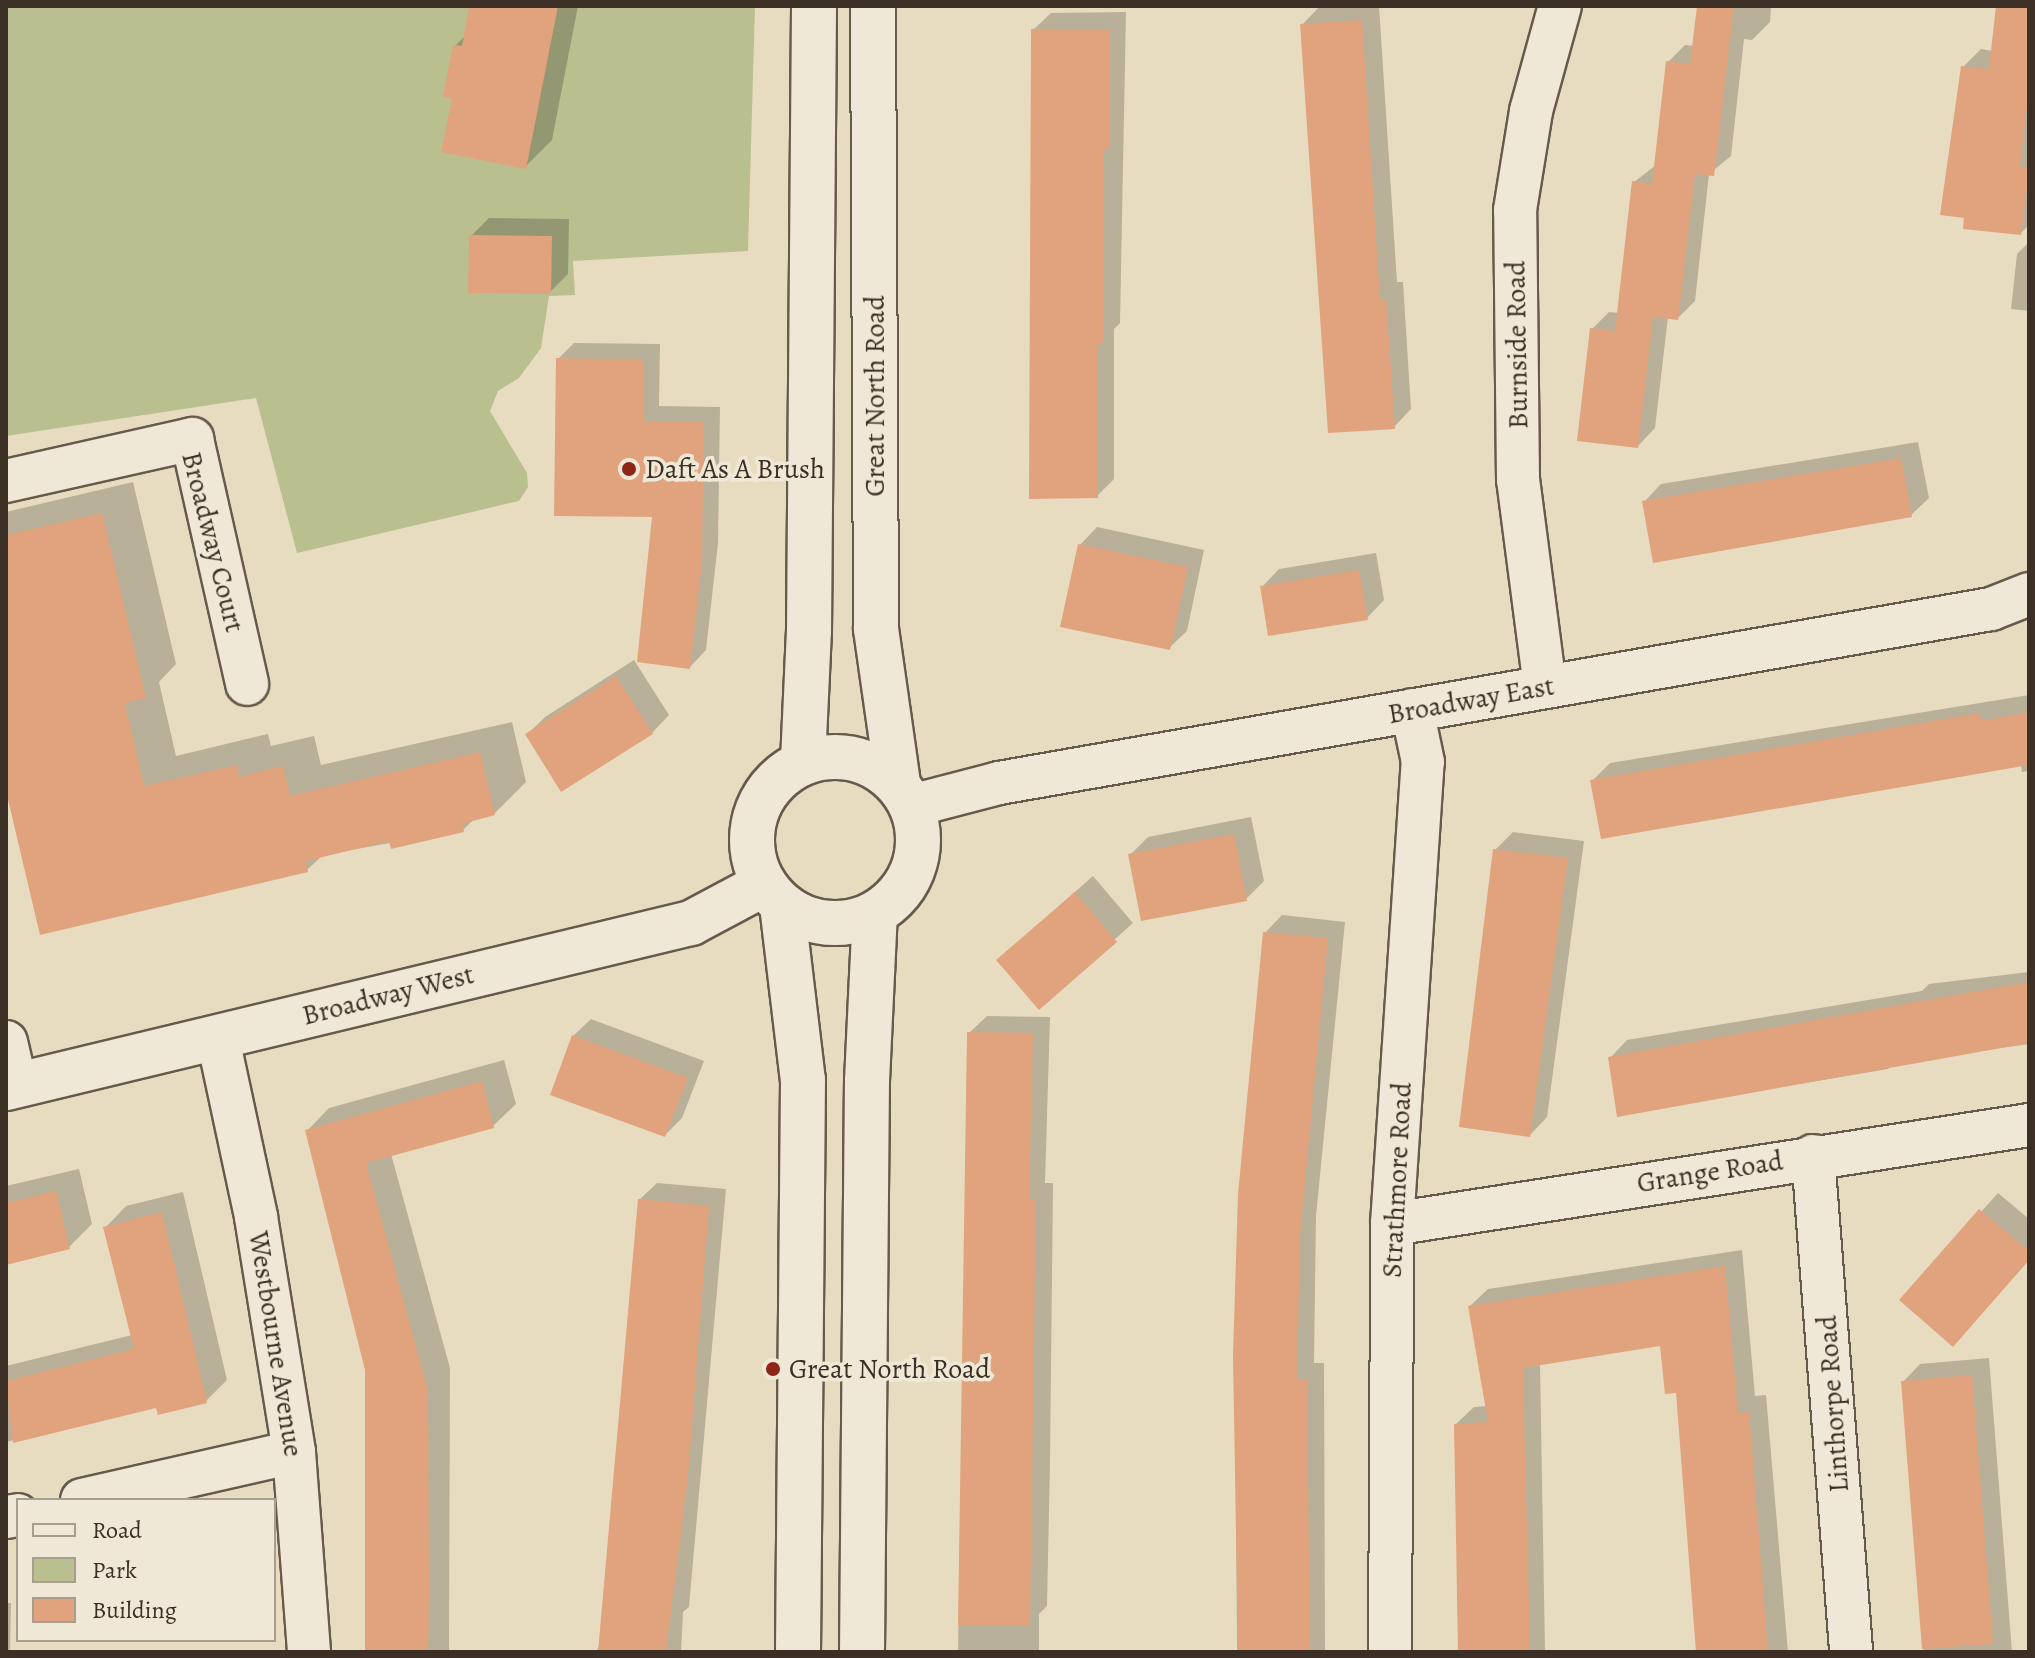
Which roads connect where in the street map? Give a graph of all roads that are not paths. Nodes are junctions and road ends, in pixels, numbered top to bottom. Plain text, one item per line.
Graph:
1 (814, 6) edge
2 (873, 6) edge
3 (1560, 6) edge
4 (6, 481) edge
5 (2029, 594) edge
6 (247, 684) dead end
7 (1545, 687) junction
8 (1412, 710) junction
9 (803, 762) junction
10 (905, 795) junction
11 (773, 895) junction
12 (875, 914) junction
13 (218, 1039) junction
14 (6, 1042) edge
15 (11, 1086) edge
16 (2029, 1125) edge
17 (1813, 1156) junction
18 (1392, 1224) junction
19 (294, 1452) junction
20 (91, 1498) edge
21 (309, 1652) edge
22 (798, 1652) edge
23 (862, 1652) edge
24 (1390, 1652) edge
25 (1851, 1652) edge

1 - 9 main road
2 - 10 main road, Great North Road
3 - 7 street, Burnside Road
4 - 6 street, Broadway Court
5 - 7 street, Broadway East
7 - 8 street, Broadway East
8 - 10 street, Broadway East
8 - 18 street, Strathmore Road
9 - 10 main road
9 - 11 main road
10 - 12 main road, Great North Road
11 - 12 main road
11 - 13 main road, Broadway West
11 - 22 main road
12 - 23 main road
13 - 15 main road, Broadway West
13 - 19 street, Westbourne Avenue
14 - 15 street
16 - 17 street, Grange Road
17 - 18 street, Grange Road
17 - 25 street, Linthorpe Road
18 - 24 street, Strathmore Road
19 - 20 street
19 - 21 street, Westbourne Avenue

